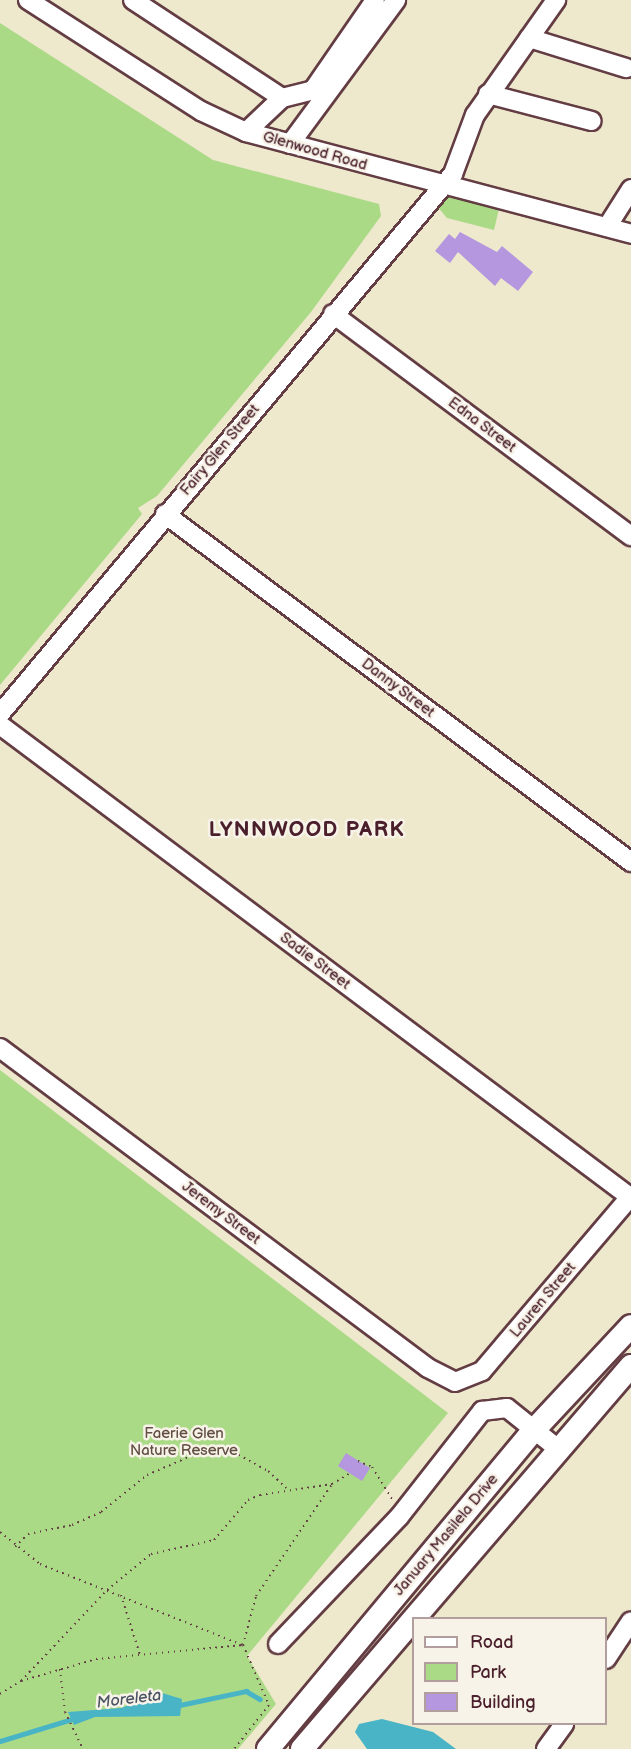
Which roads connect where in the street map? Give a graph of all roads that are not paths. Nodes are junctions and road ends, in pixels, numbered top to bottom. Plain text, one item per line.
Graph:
1 (133, 0) edge
2 (375, 0) edge
3 (396, 0) edge
4 (556, 0) edge
5 (31, 1) edge
6 (529, 38) junction
7 (626, 68) dead end
8 (488, 94) junction
9 (282, 98) junction
10 (592, 121) dead end
11 (246, 132) junction
12 (290, 144) junction
13 (439, 186) junction
14 (631, 189) edge
15 (607, 227) junction
16 (631, 234) edge
17 (333, 314) junction
18 (165, 514) junction
19 (631, 536) edge
20 (0, 714) edge
21 (0, 725) edge
22 (631, 862) edge
23 (0, 1048) edge
24 (631, 1196) edge
25 (631, 1326) edge
26 (631, 1366) edge
27 (443, 1378) joint
28 (534, 1430) junction
29 (557, 1449) junction
30 (414, 1617) edge
31 (412, 1620) edge
32 (631, 1621) edge
33 (278, 1644) dead end
34 (607, 1657) edge
35 (563, 1725) edge
36 (268, 1749) edge
37 (302, 1749) edge
38 (546, 1749) edge

1 - 9 street
2 - 9 street
3 - 12 street
4 - 6 street, Fairy Glen Street
5 - 11 street, Glenwood Road
6 - 7 street
6 - 8 street, Fairy Glen Street
8 - 10 street
8 - 13 street, Fairy Glen Street
9 - 11 street
11 - 12 street, Glenwood Road
12 - 13 street, Glenwood Road
13 - 15 street, Glenwood Road
13 - 17 street, Fairy Glen Street
14 - 15 street
15 - 16 street, Glenwood Road
17 - 18 street, Fairy Glen Street
17 - 19 street, Edna Street
18 - 20 street, Fairy Glen Street
18 - 22 street, Danny Street
21 - 24 street, Sadie Street
23 - 27 street, Jeremy Street
24 - 27 street, Lauren Street
25 - 28 main road, January Masilela Drive
26 - 29 main road, January Masilela Drive
28 - 29 street
28 - 33 street
28 - 36 main road, January Masilela Drive
29 - 30 main road, January Masilela Drive
31 - 37 main road, January Masilela Drive
32 - 34 street
35 - 38 street

